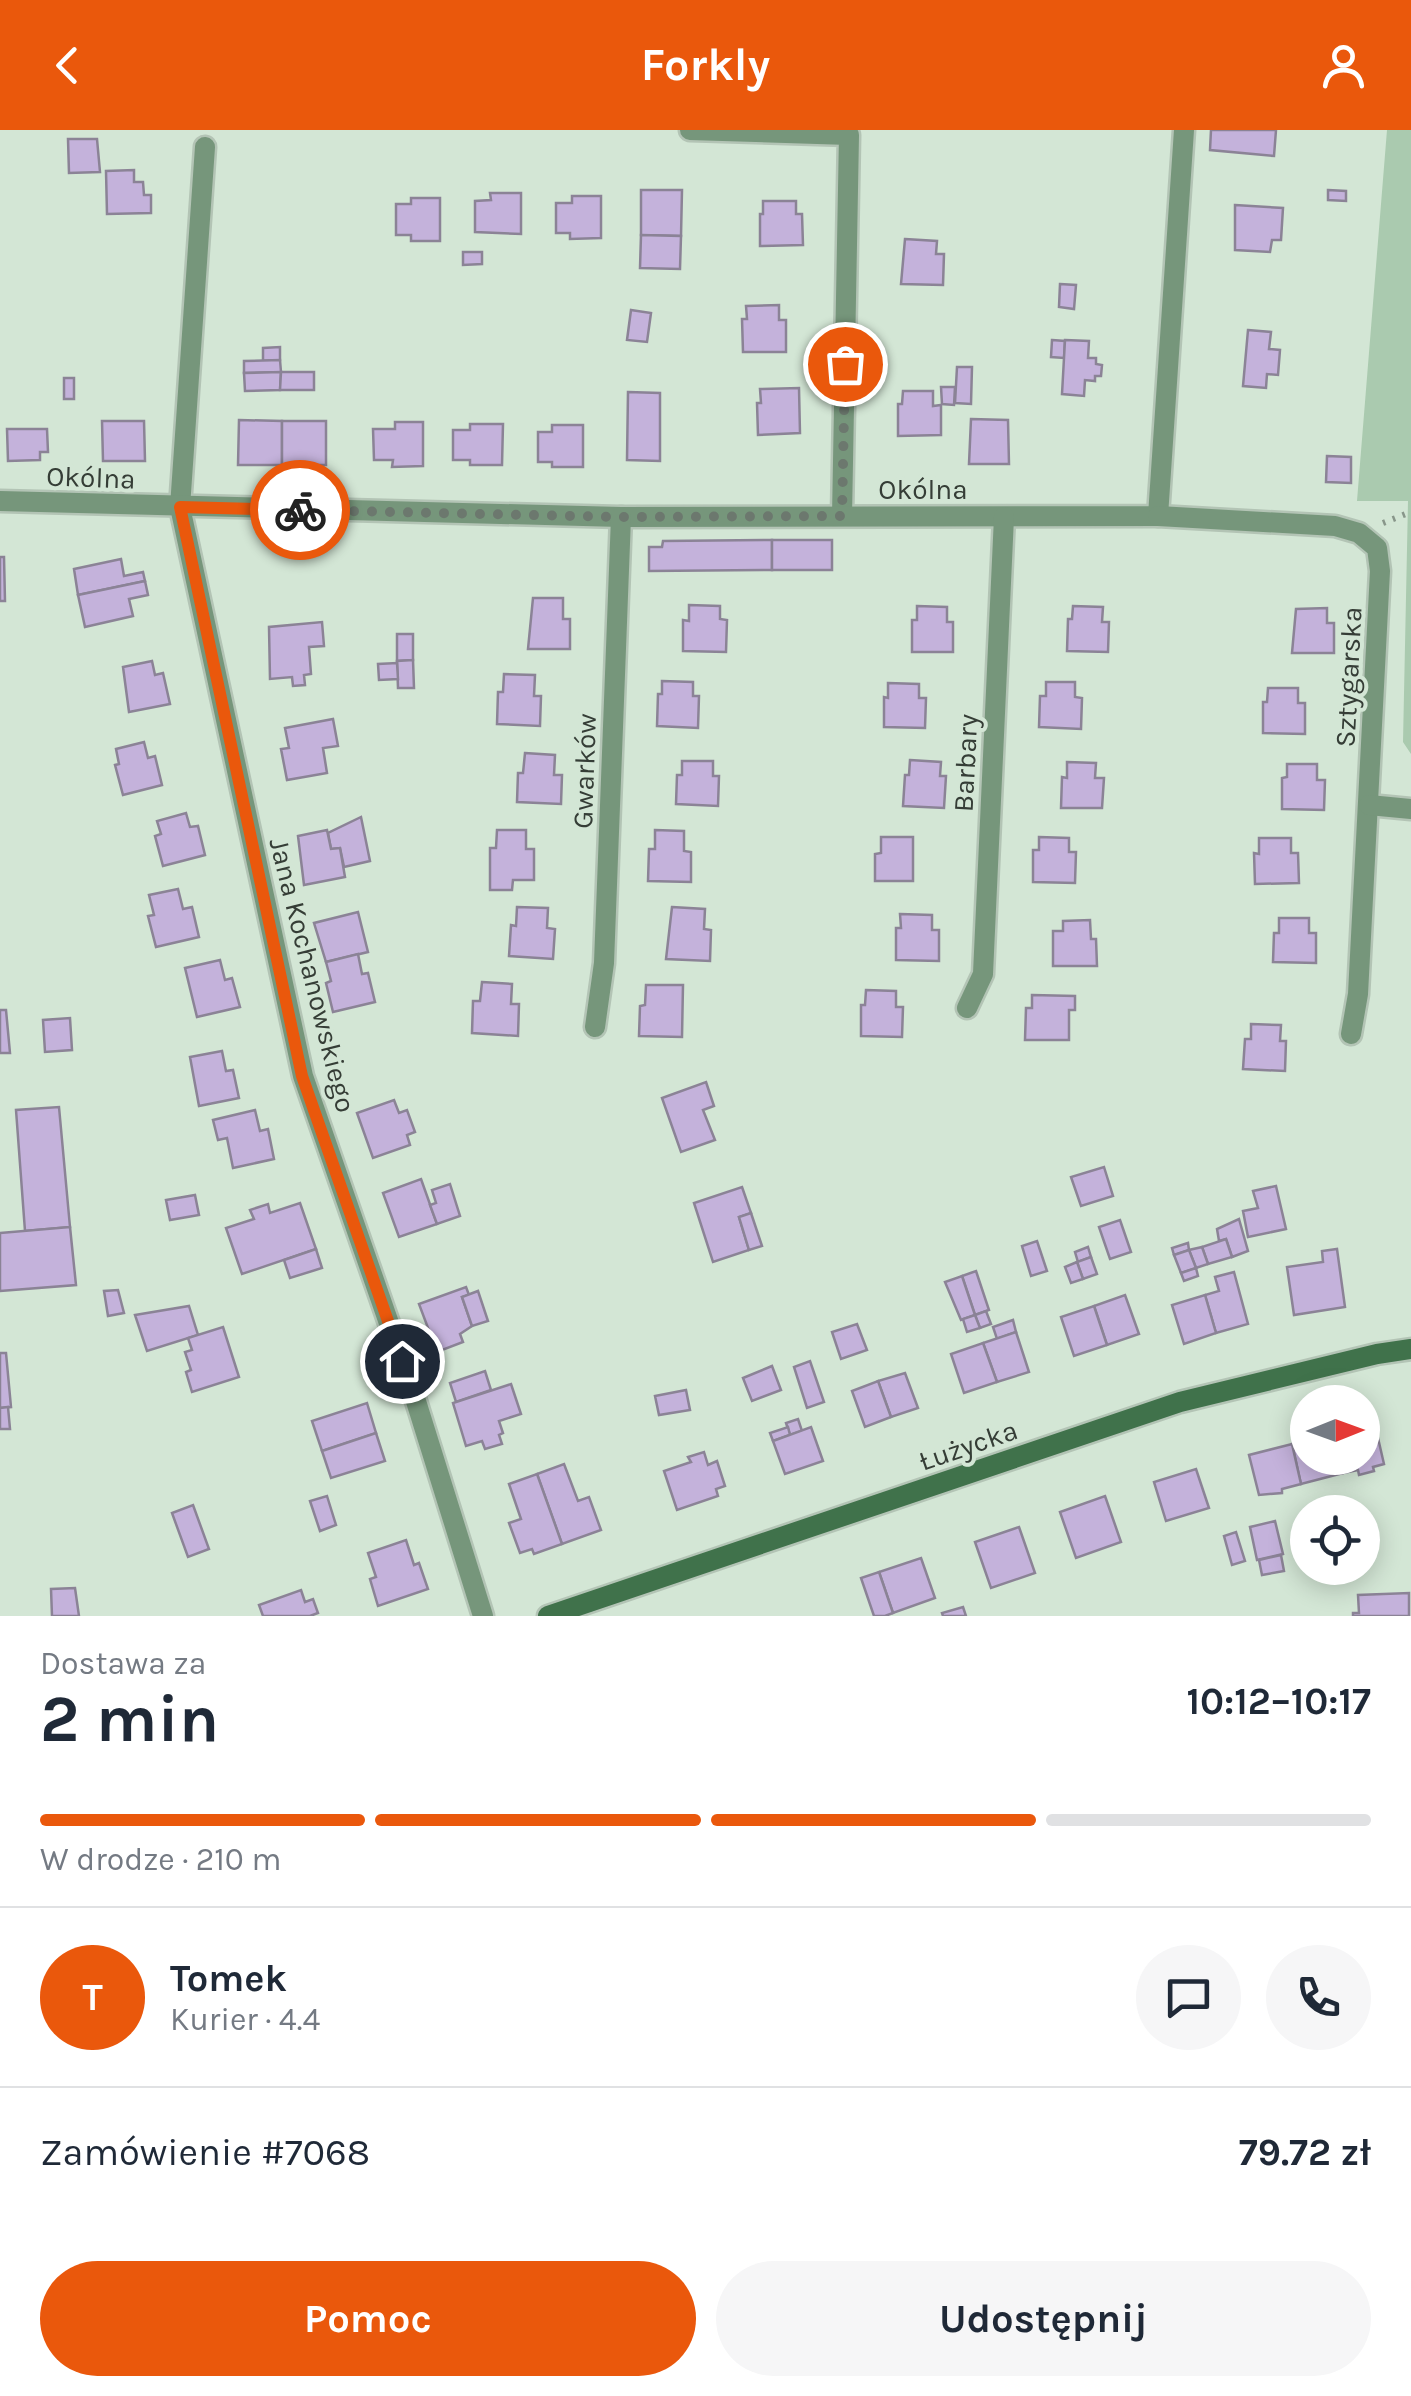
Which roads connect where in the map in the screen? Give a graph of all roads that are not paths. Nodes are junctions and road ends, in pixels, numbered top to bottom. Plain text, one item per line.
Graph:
1 (690, 130) edge
2 (1184, 130) edge
3 (205, 146) dead end
4 (0, 502) edge
5 (180, 507) junction
6 (842, 516) junction
7 (1158, 516) junction
8 (621, 517) junction
9 (1004, 517) junction
10 (1369, 805) junction
11 (1411, 809) edge
12 (967, 1008) dead end
13 (595, 1027) dead end
14 (1351, 1034) dead end
15 (1411, 1349) edge
16 (483, 1616) edge
17 (548, 1616) edge

1 - 6 street
2 - 7 street
3 - 5 street
4 - 5 street, Okólna
5 - 8 street, Okólna
5 - 16 street, Jana Kochanowskiego
6 - 8 street, Okólna
6 - 9 street, Okólna
7 - 9 street, Okólna
7 - 10 street, Sztygarska
8 - 13 street, Gwarków
9 - 12 street, Barbary
10 - 11 street
10 - 14 street, Sztygarska
15 - 17 main road, Łużycka

